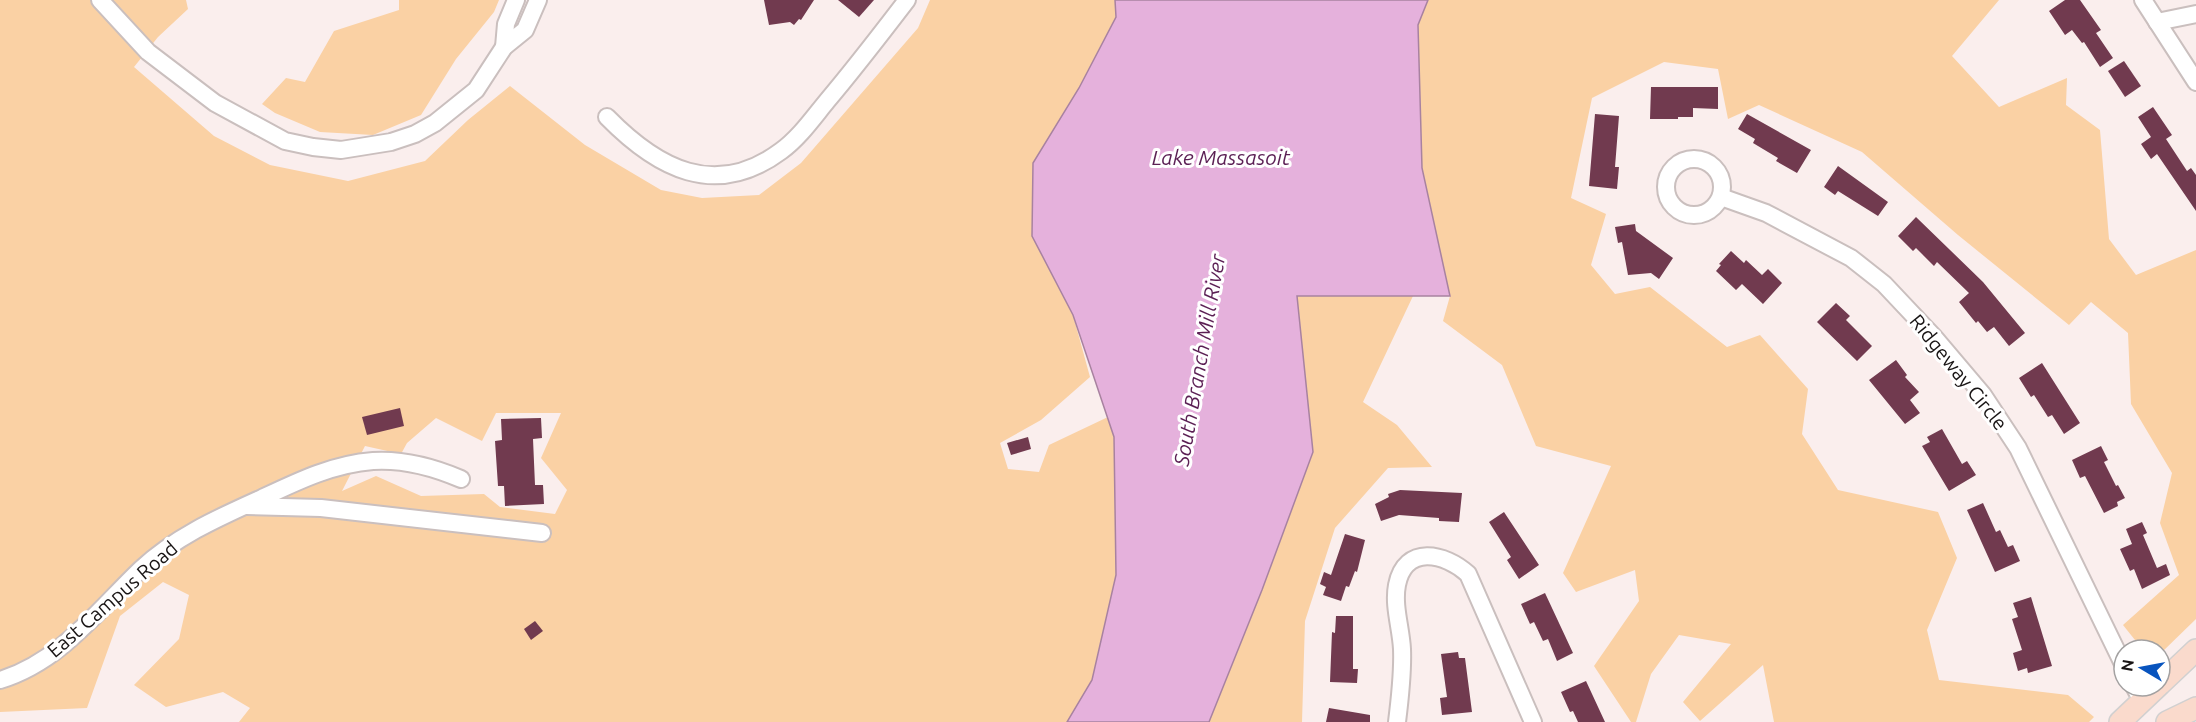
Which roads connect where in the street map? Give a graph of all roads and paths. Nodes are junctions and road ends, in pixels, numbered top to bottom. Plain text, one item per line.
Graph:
1 (100, 0) edge
2 (516, 0) edge
3 (538, 0) edge
4 (907, 0) edge
5 (2143, 0) edge
6 (2196, 14) edge
7 (2157, 22) junction
8 (504, 47) junction
9 (2196, 82) edge
10 (607, 117) dead end
11 (1721, 197) dead end
12 (462, 479) dead end
13 (243, 506) junction
14 (542, 533) dead end
15 (2112, 641) edge
16 (2196, 650) edge
17 (2172, 673) edge
18 (0, 680) edge
19 (2135, 698) edge
20 (2196, 708) edge
21 (1396, 722) edge
22 (1533, 722) edge
23 (2120, 722) edge
24 (2166, 722) edge

1 - 8 street
2 - 8 street
3 - 8 street
4 - 10 street
5 - 7 street
6 - 7 street
7 - 9 street
11 - 15 street, Ridgeway Circle
12 - 13 street, East Campus Road
13 - 14 street
13 - 18 street, East Campus Road
16 - 17 main road
19 - 23 main road
20 - 24 main road
21 - 22 street

